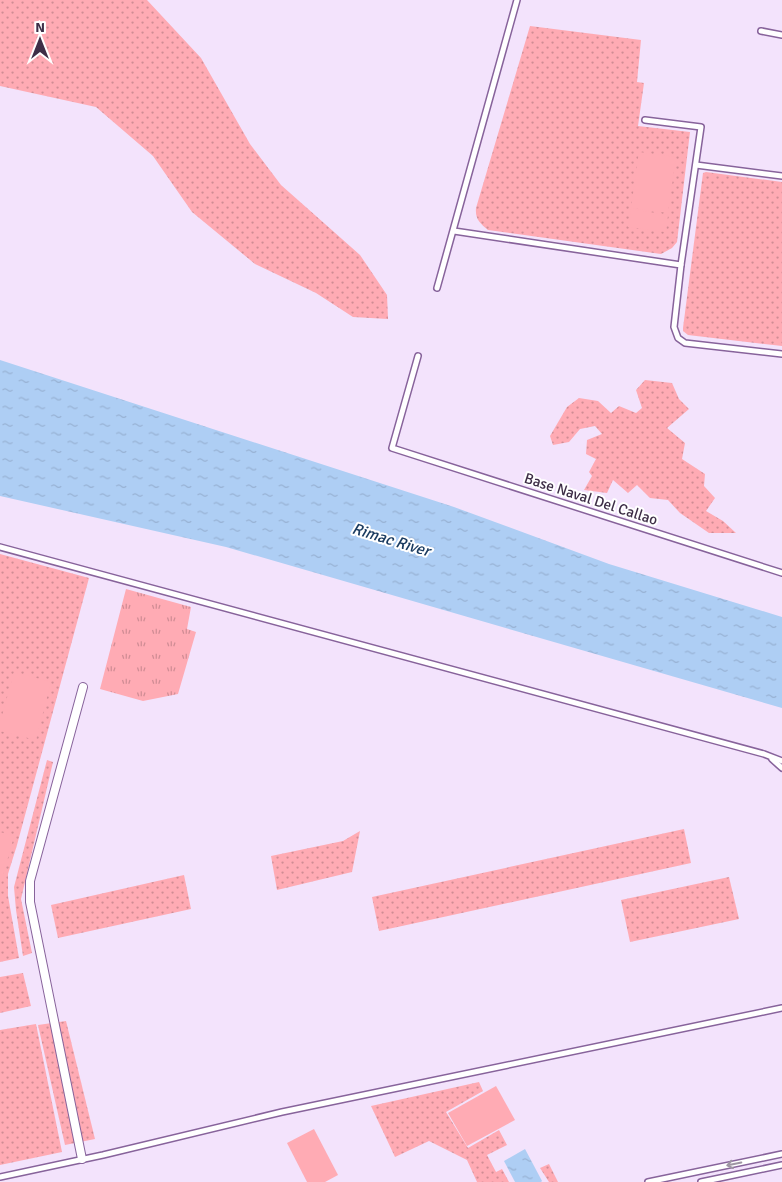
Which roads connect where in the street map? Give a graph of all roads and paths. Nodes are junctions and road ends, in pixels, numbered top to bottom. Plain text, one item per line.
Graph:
1 (517, 0) edge
2 (761, 31) dead end
3 (782, 35) edge
4 (646, 120) dead end
5 (696, 165) junction
6 (782, 176) edge
7 (454, 230) junction
8 (681, 265) junction
9 (437, 288) dead end
10 (782, 354) edge
11 (418, 356) dead end
12 (0, 547) edge
13 (782, 573) edge
14 (83, 686) dead end
15 (770, 756) junction
16 (782, 761) edge
17 (782, 768) edge
18 (782, 1008) edge
19 (782, 1154) edge
20 (82, 1159) junction
21 (782, 1165) edge
22 (0, 1177) edge
23 (648, 1182) edge
24 (701, 1182) edge

1 - 7 lane
2 - 3 lane
4 - 5 lane
5 - 6 lane
5 - 8 lane
7 - 8 lane
7 - 9 lane
8 - 10 lane
11 - 13 lane, Base Naval Del Callao
12 - 15 lane
14 - 20 street
15 - 16 lane
15 - 17 lane
18 - 20 lane
19 -> 23 lane
20 - 22 lane
21 - 24 lane

